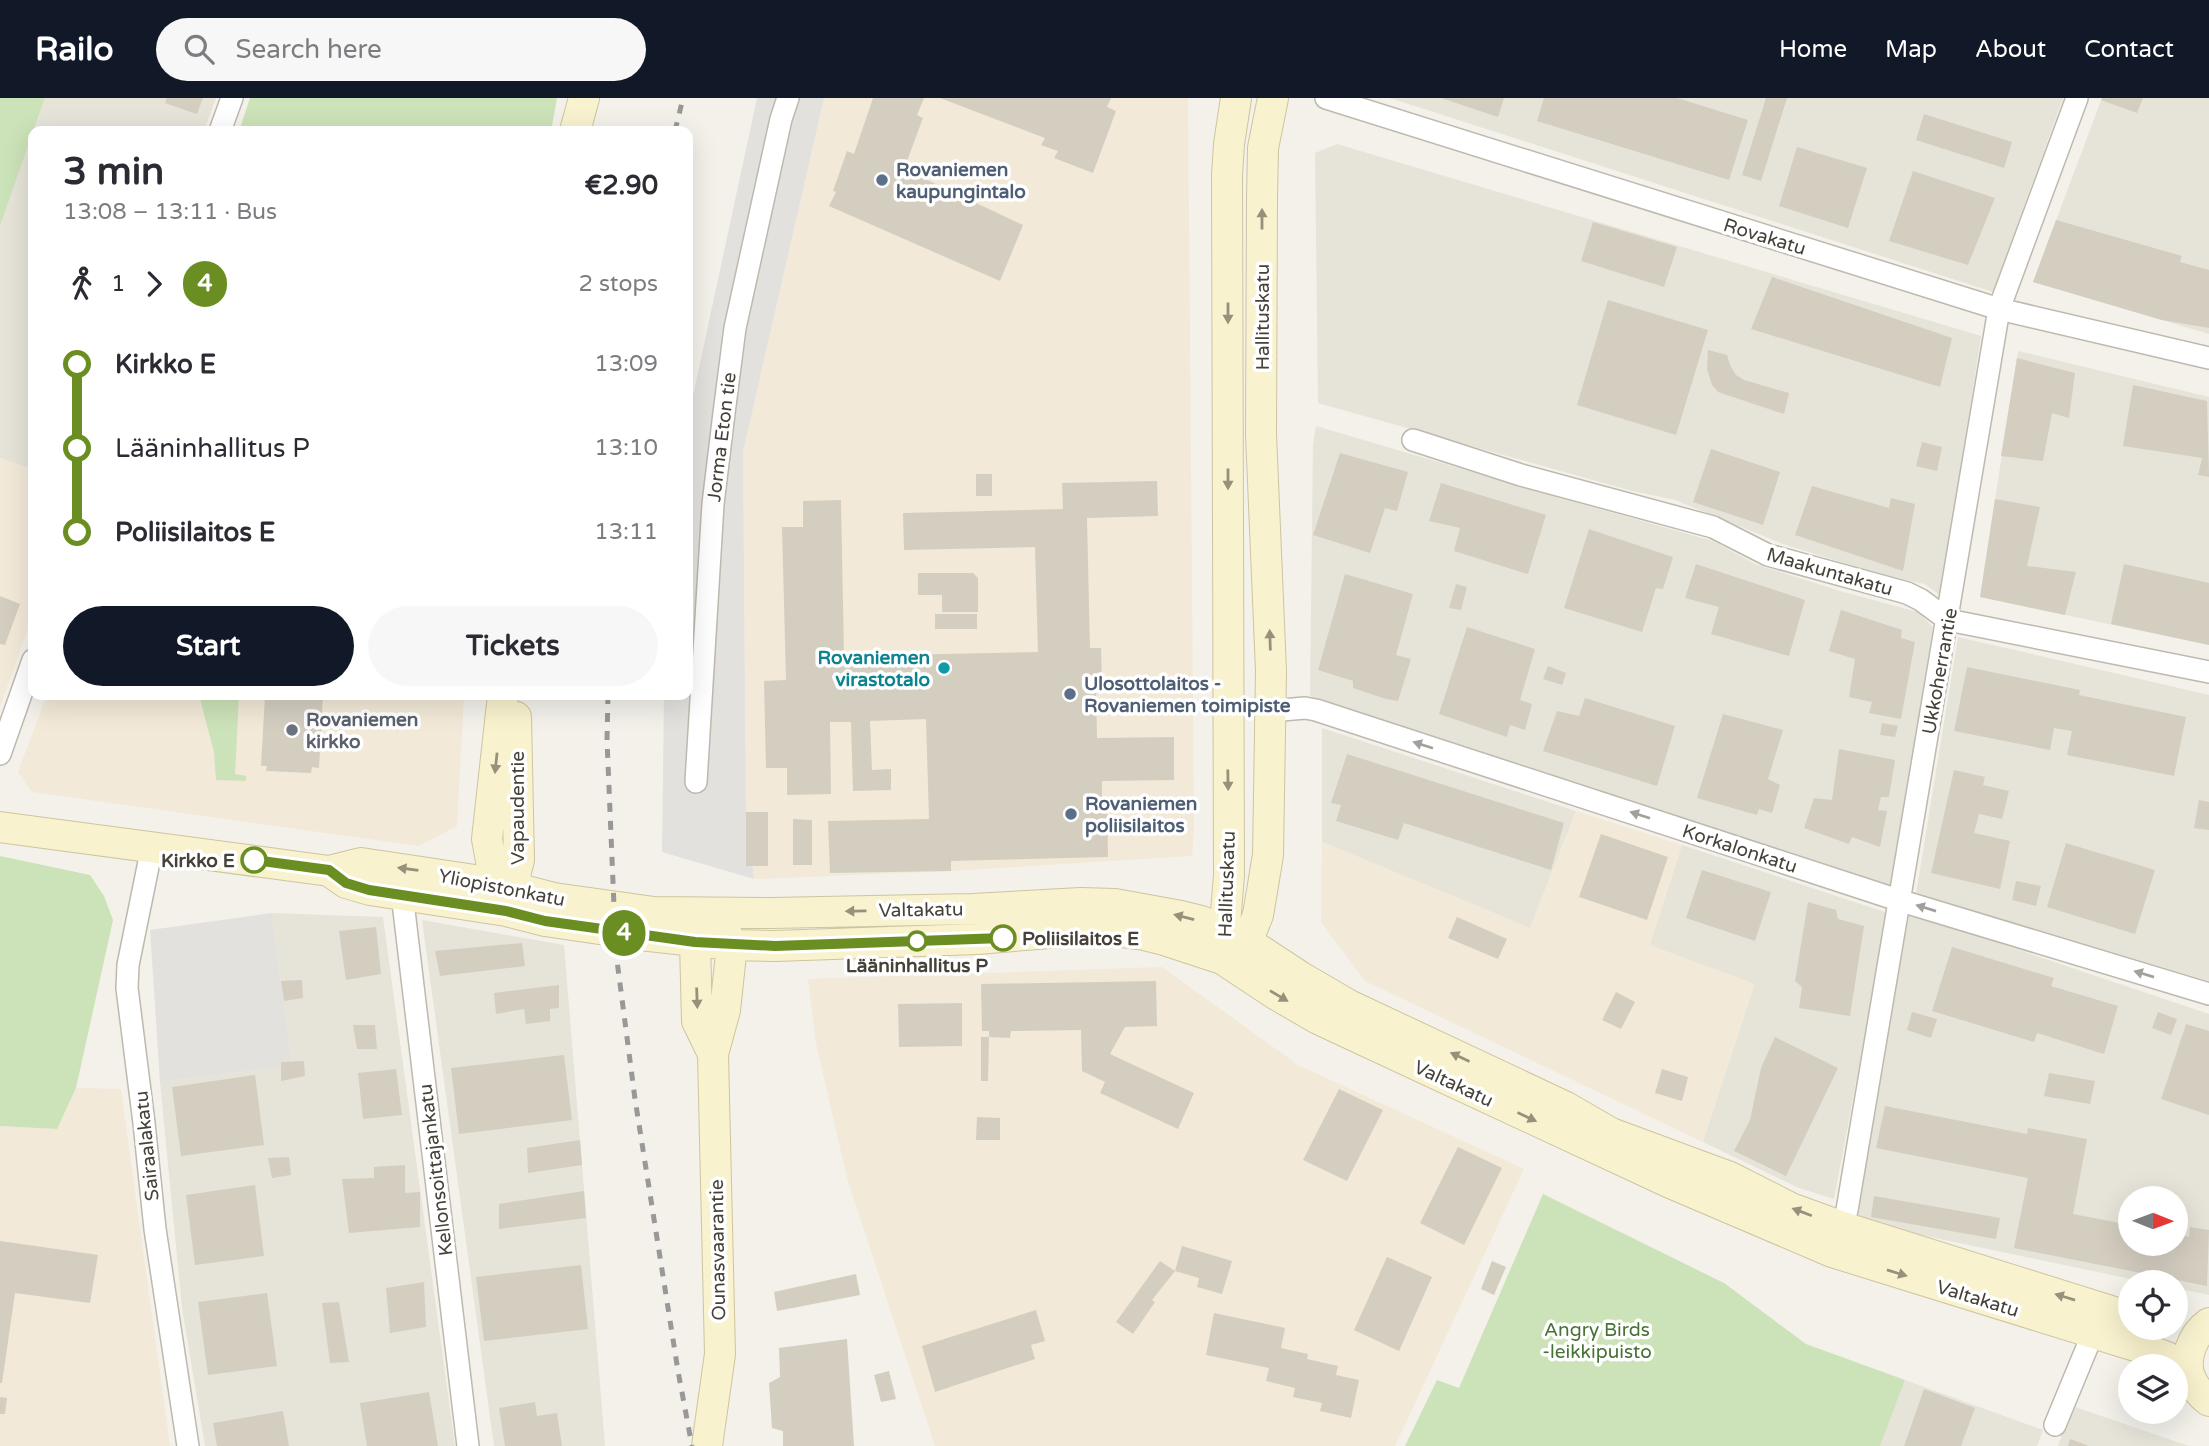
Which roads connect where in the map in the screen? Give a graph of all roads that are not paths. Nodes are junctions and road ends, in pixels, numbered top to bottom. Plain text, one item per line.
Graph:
1 (232, 98) edge
2 (584, 98) edge
3 (788, 98) edge
4 (1236, 98) edge
5 (1273, 98) edge
6 (1326, 98) edge
7 (2077, 98) edge
8 (222, 126) edge
9 (576, 126) edge
10 (1999, 309) junction
11 (2209, 358) edge
12 (1261, 391) junction
13 (1229, 411) junction
14 (1261, 434) junction
15 (1413, 440) dead end
16 (1948, 621) junction
17 (2209, 672) edge
18 (28, 674) edge
19 (502, 700) edge
20 (515, 700) edge
21 (1270, 711) junction
22 (1228, 742) junction
23 (0, 754) edge
24 (696, 782) dead end
25 (0, 827) edge
26 (152, 846) junction
27 (329, 870) junction
28 (402, 894) junction
29 (504, 894) junction
30 (1898, 900) junction
31 (717, 913) junction
32 (695, 942) junction
33 (1231, 944) junction
34 (732, 945) junction
35 (2209, 994) edge
36 (713, 1054) junction
37 (1837, 1240) junction
38 (2118, 1314) edge
39 (2206, 1325) edge
40 (2188, 1328) edge
41 (2093, 1333) junction
42 (2189, 1377) junction
43 (2209, 1401) edge
44 (2055, 1425) dead end
45 (188, 1446) edge
46 (468, 1446) edge
47 (707, 1446) edge

1 - 8 street
2 - 9 street
3 - 24 street, Jorma Eton tie
4 -> 13 street, Hallituskatu
12 -> 5 street, Hallituskatu
6 - 10 street, Rovakatu
7 - 10 street, Ukkoherrantie
10 - 11 street, Rovakatu
10 - 16 street, Ukkoherrantie
12 - 13 street
12 - 14 street, Hallituskatu
13 - 14 street
13 -> 22 street, Hallituskatu
21 -> 14 street, Hallituskatu
15 - 16 street, Maakuntakatu
16 - 17 street, Maakuntakatu
16 - 30 street, Ukkoherrantie
18 - 23 street
19 -> 29 street, Vapaudentie
20 - 29 street, Vapaudentie
21 - 22 street
30 -> 21 street, Korkalonkatu
21 - 33 street, Hallituskatu
22 -> 33 street, Hallituskatu
25 - 26 street, Yliopistonkatu
26 - 27 street, Yliopistonkatu
26 - 45 street, Sairaalakatu
27 - 28 street, Yliopistonkatu
29 -> 27 street, Yliopistonkatu
28 - 29 street, Yliopistonkatu
28 - 46 street, Kellonsoittajankatu
29 - 31 street, Yliopistonkatu
29 - 32 street, Yliopistonkatu
35 -> 30 street, Korkalonkatu
30 - 37 street, Ukkoherrantie
31 - 32 street
33 -> 31 street, Valtakatu
31 - 34 street
32 - 34 street, Valtakatu
32 -> 36 street, Ounasvaarantie
33 - 34 street, Valtakatu
33 - 37 street, Valtakatu
34 - 36 street, Ounasvaarantie
36 - 47 street, Ounasvaarantie
38 -> 37 street, Valtakatu
37 -> 41 street, Valtakatu
39 - 40 street
39 - 42 street
41 - 42 street, Valtakatu
41 - 44 street
42 - 43 street, Valtakatu

